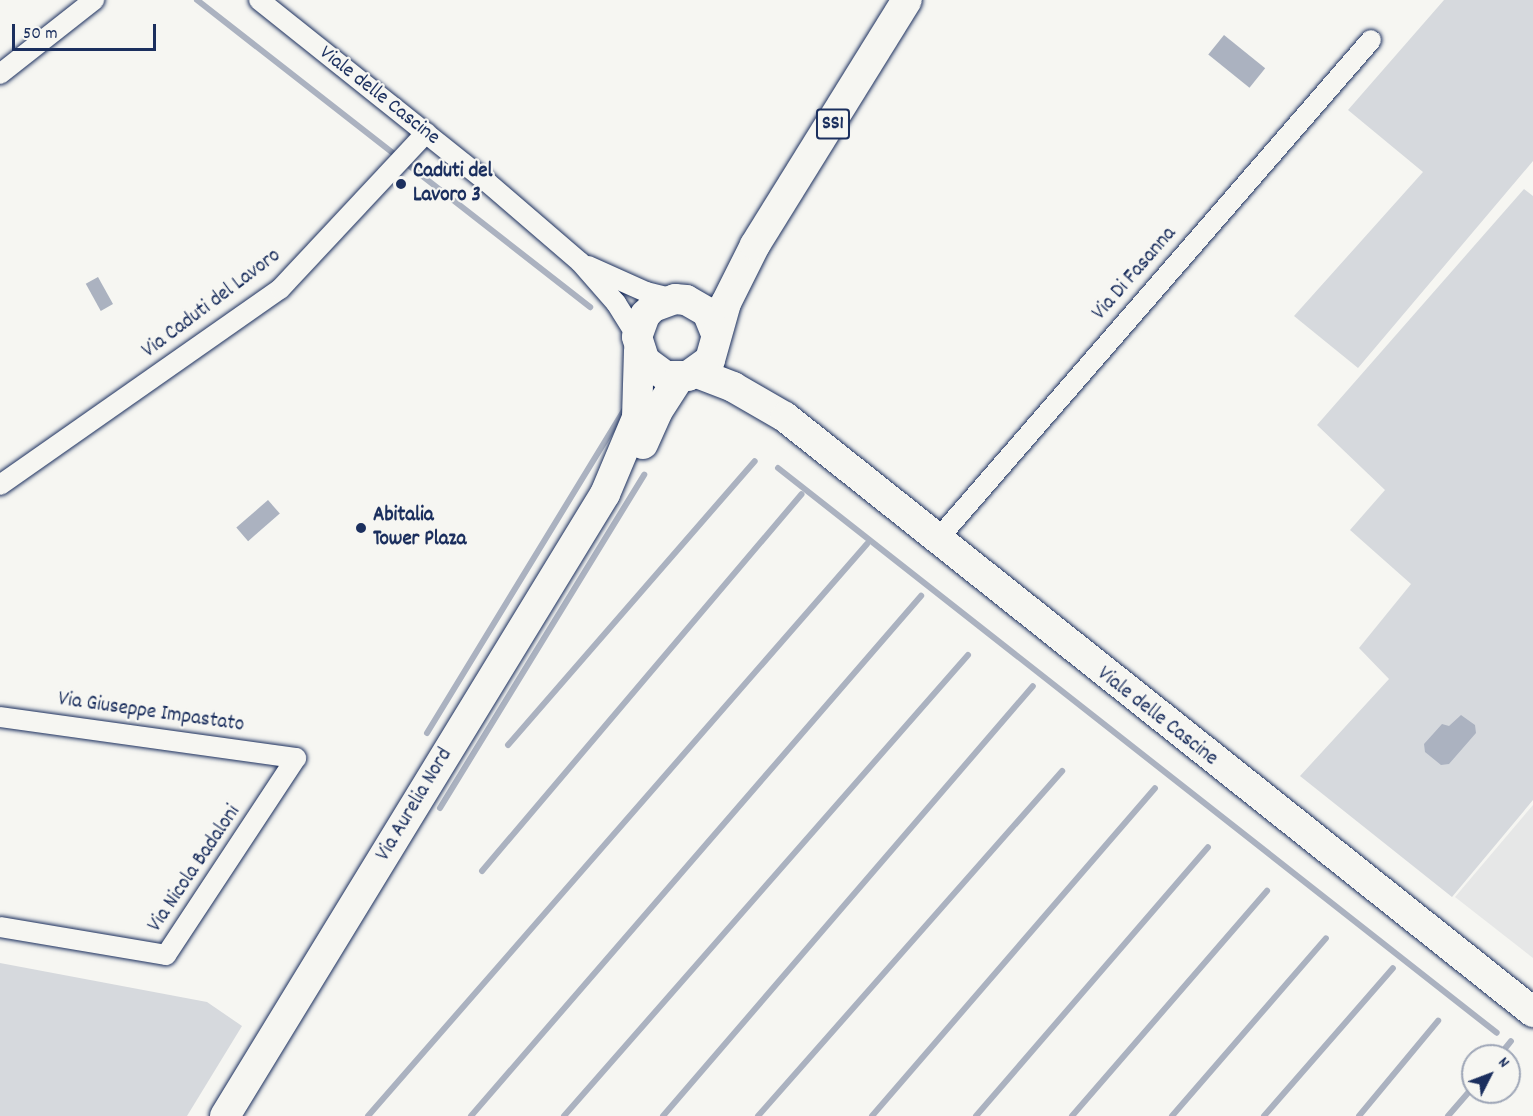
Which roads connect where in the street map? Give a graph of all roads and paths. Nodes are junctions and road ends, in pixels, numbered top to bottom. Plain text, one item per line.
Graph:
1 (94, 0) edge
2 (258, 0) edge
3 (907, 0) edge
4 (1371, 40) dead end
5 (0, 74) edge
6 (420, 140) junction
7 (755, 245) junction
8 (580, 262) junction
9 (681, 299) junction
10 (716, 338) junction
11 (638, 343) junction
12 (688, 375) junction
13 (785, 417) junction
14 (0, 484) edge
15 (605, 494) junction
16 (937, 540) junction
17 (0, 717) edge
18 (296, 758) joint
19 (0, 927) edge
20 (1533, 1012) edge
21 (225, 1116) edge

1 - 5 street
2 - 6 street, Viale delle Cascine
3 - 7 main road, SS1
4 - 16 street, Via Di Fasanna
6 - 8 street, Viale delle Cascine
6 - 14 street, Via Caduti del Lavoro
7 - 9 main road, SS1
7 - 10 main road, SS1
8 - 9 street, Viale delle Cascine
8 - 11 street, Viale delle Cascine
9 - 10 main road
9 - 11 main road, SS1
10 - 12 main road, SS1
10 - 13 main road, Viale delle Cascine
11 - 12 main road
11 - 15 main road, Via Aurelia Nord / SS1
12 - 13 main road, Viale delle Cascine
12 - 15 main road, Via Aurelia Nord / SS1
13 - 16 main road, Viale delle Cascine
15 - 21 main road, Via Aurelia Nord
16 - 20 main road, Viale delle Cascine
17 - 18 street, Via Giuseppe Impastato
18 - 19 street, Via Nicola Badaloni

